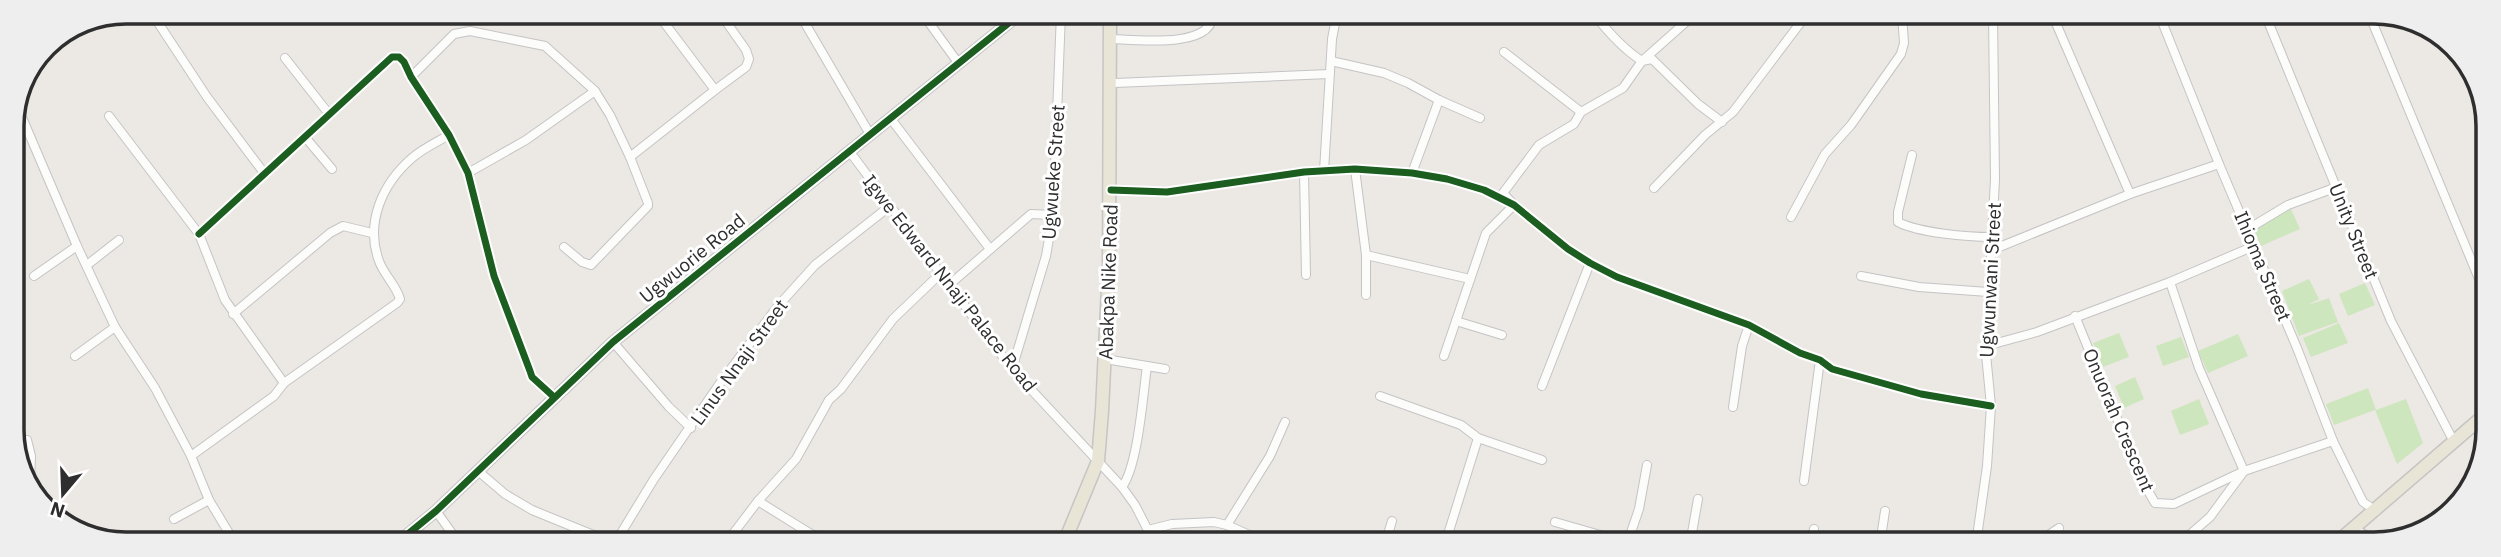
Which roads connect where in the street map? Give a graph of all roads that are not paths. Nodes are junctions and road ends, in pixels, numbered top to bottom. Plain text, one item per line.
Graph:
1 (159, 24) edge
2 (665, 24) edge
3 (728, 24) edge
4 (805, 24) edge
5 (930, 24) edge
6 (1008, 24) edge
7 (1061, 24) edge
8 (1112, 24) edge
9 (1113, 24) edge
10 (1210, 24) edge
11 (1335, 24) edge
12 (1602, 24) edge
13 (1684, 24) edge
14 (1799, 24) edge
15 (1903, 24) edge
16 (1993, 24) edge
17 (2056, 24) edge
18 (2163, 24) edge
19 (2269, 24) edge
20 (2373, 24) edge
21 (1114, 39) junction
22 (1504, 52) dead end
23 (285, 58) dead end
24 (1331, 61) junction
25 (1642, 61) junction
26 (959, 64) junction
27 (1329, 75) junction
28 (411, 77) junction
29 (1115, 83) junction
30 (715, 90) junction
31 (595, 92) junction
32 (1439, 100) junction
33 (1581, 112) junction
34 (329, 114) junction
35 (109, 116) dead end
36 (1480, 118) dead end
37 (891, 119) junction
38 (1722, 122) junction
39 (25, 124) edge
40 (449, 135) junction
41 (871, 136) junction
42 (305, 137) junction
43 (850, 152) junction
44 (1912, 155) dead end
45 (631, 157) junction
46 (2219, 164) junction
47 (332, 169) dead end
48 (1355, 169) junction
49 (1324, 171) junction
50 (264, 173) junction
51 (468, 173) junction
52 (1304, 173) junction
53 (1412, 173) junction
54 (2337, 187) junction
55 (1654, 188) dead end
56 (1113, 190) junction
57 (2130, 194) junction
58 (1514, 205) junction
59 (890, 206) junction
60 (1053, 215) junction
61 (1791, 218) dead end
62 (2248, 229) junction
63 (372, 233) junction
64 (199, 234) junction
65 (1992, 237) junction
66 (119, 240) dead end
67 (77, 246) junction
68 (2254, 246) junction
69 (564, 247) dead end
70 (990, 249) junction
71 (1992, 250) junction
72 (1366, 254) junction
73 (1590, 264) junction
74 (87, 265) junction
75 (2476, 272) edge
76 (940, 274) junction
77 (1306, 275) dead end
78 (34, 276) dead end
79 (1861, 276) dead end
80 (1470, 279) junction
81 (2170, 282) junction
82 (949, 285) junction
83 (1988, 292) junction
84 (1366, 295) dead end
85 (233, 314) junction
86 (2075, 316) junction
87 (1456, 321) junction
88 (1749, 325) junction
89 (115, 327) junction
90 (1502, 335) dead end
91 (613, 342) junction
92 (1986, 346) junction
93 (75, 356) dead end
94 (1444, 356) dead end
95 (1108, 359) junction
96 (1820, 360) junction
97 (1147, 366) junction
98 (1012, 369) junction
99 (1165, 369) dead end
100 (284, 383) junction
101 (1542, 386) dead end
102 (1381, 396) dead end
103 (554, 397) junction
104 (1991, 406) junction
105 (1733, 407) dead end
106 (1285, 422) dead end
107 (2476, 422) edge
108 (691, 428) junction
109 (1478, 438) junction
110 (27, 440) dead end
111 (2333, 441) junction
112 (2454, 442) junction
113 (191, 456) junction
114 (1542, 460) dead end
115 (31, 465) edge
116 (1647, 465) dead end
117 (1103, 467) junction
118 (478, 471) junction
119 (2244, 471) junction
120 (1804, 481) dead end
121 (1122, 487) junction
122 (1698, 499) dead end
123 (209, 500) junction
124 (758, 501) junction
125 (436, 511) junction
126 (1885, 511) dead end
127 (2375, 511) junction
128 (174, 519) dead end
129 (1392, 522) dead end
130 (1555, 522) dead end
131 (1227, 525) junction
132 (2059, 528) dead end
133 (1814, 529) dead end
134 (1148, 530) joint
135 (2353, 530) junction
136 (228, 532) edge
137 (410, 532) edge
138 (451, 532) edge
139 (587, 532) edge
140 (621, 532) edge
141 (734, 532) edge
142 (808, 532) edge
143 (1069, 532) edge
144 (1075, 532) edge
145 (1243, 532) edge
146 (1389, 532) edge
147 (1449, 532) edge
148 (1590, 532) edge
149 (1632, 532) edge
150 (1692, 532) edge
151 (1813, 532) edge
152 (1882, 532) edge
153 (1978, 532) edge
154 (2053, 532) edge
155 (2193, 532) edge
156 (2350, 532) edge
157 (2356, 532) edge

1 - 50 street
2 - 30 street
3 - 30 street
4 - 41 street
5 - 26 street
6 - 26 street, Ugwuorie Road
7 - 60 street, Ugwueke Street
8 - 56 main road, Abakpa Nike Road
9 - 21 main road, Abakpa Nike Road
10 - 21 street
11 - 24 street
12 - 25 street
13 - 25 street
14 - 38 street
15 - 61 street
16 - 65 street, Ugwunwani Street
17 - 57 street
18 - 46 street, Ihioma Street
19 - 54 street, Unity Street
20 - 75 street
21 - 29 main road, Abakpa Nike Road
22 - 33 street
23 - 34 street
24 - 27 street
24 - 32 street
25 - 33 street
25 - 38 street
26 - 37 street, Ugwuorie Road
27 - 29 street
27 - 49 street
28 - 31 street
28 - 34 street
28 - 40 street
29 - 56 main road, Abakpa Nike Road
30 - 45 street
31 - 45 street
31 - 51 street
32 - 36 street
32 - 53 street
33 - 58 street
34 - 42 street
35 - 64 street
37 - 41 street, Ugwuorie Road
37 - 70 street
38 - 55 street
39 - 67 street
40 - 51 street
40 - 63 street
41 - 43 street, Ugwuorie Road
42 - 47 street
42 - 50 street
43 - 59 street, Igwe Edward Nnaji Palace Road
43 - 91 street, Ugwuorie Road
44 - 65 street
45 - 69 street
46 - 57 street
46 - 62 street, Ihioma Street
48 - 49 street
48 - 53 street
48 - 72 street
49 - 52 street
50 - 64 street
51 - 103 street
52 - 56 street
52 - 77 street
53 - 58 street
54 - 62 street
54 - 112 street, Unity Street
56 - 95 main road, Abakpa Nike Road
57 - 71 street
58 - 73 street
58 - 80 street
59 - 76 street, Igwe Edward Nnaji Palace Road
59 - 108 street, Linus Nnaji Street
60 - 70 street
60 - 98 street, Ugwueke Street
62 - 68 street, Ihioma Street
63 - 85 street
63 - 100 street
64 - 85 street
65 - 71 street, Ugwunwani Street
66 - 74 street
67 - 74 street
67 - 78 street
68 - 81 street
68 - 111 street, Ihioma Street
70 - 82 street
71 - 83 street, Ugwunwani Street
72 - 80 street
72 - 84 street
73 - 88 street
73 - 101 street
74 - 89 street
76 - 82 street, Igwe Edward Nnaji Palace Road
76 - 124 street
79 - 83 street
80 - 87 street
81 - 86 street
81 - 119 street
82 - 98 street, Igwe Edward Nnaji Palace Road
83 - 92 street, Ugwunwani Street
85 - 100 street
86 - 92 street
86 - 119 street, Onuorah Crescent
87 - 90 street
87 - 94 street
88 - 96 street
88 - 105 street
89 - 93 street
89 - 113 street
91 - 103 street, Ugwuorie Road
91 - 108 street
92 - 104 street, Ugwunwani Street
95 - 97 street
95 - 117 main road, Abakpa Nike Road
96 - 104 street
96 - 120 street
97 - 99 street
97 - 121 street
98 - 117 street, Igwe Edward Nnaji Palace Road
100 - 113 street
102 - 109 street
103 - 118 street, Ugwuorie Road
104 - 153 street, Ugwunwani Street
106 - 131 street
107 - 112 main road
108 - 140 street, Linus Nnaji Street
109 - 114 street
109 - 147 street
110 - 115 street
111 - 119 street, Onuorah Crescent
111 - 127 street, Ihioma Street
112 - 127 main road
113 - 123 street
116 - 149 street
117 - 121 street, Igwe Edward Nnaji Palace Road
117 - 143 main road, Abakpa Nike Road
117 - 144 main road, Abakpa Nike Road
118 - 125 street, Ugwuorie Road
118 - 139 street
119 - 155 street
121 - 134 street, Igwe Edward Nnaji Palace Road
122 - 150 street
123 - 128 street
123 - 136 street
124 - 141 street
124 - 142 street
125 - 137 street, Ugwuorie Road
125 - 138 street
126 - 152 street
127 - 135 main road
129 - 146 street
130 - 148 street
131 - 134 street
131 - 145 street
132 - 154 street
133 - 151 street
135 - 156 main road
135 - 157 main road

